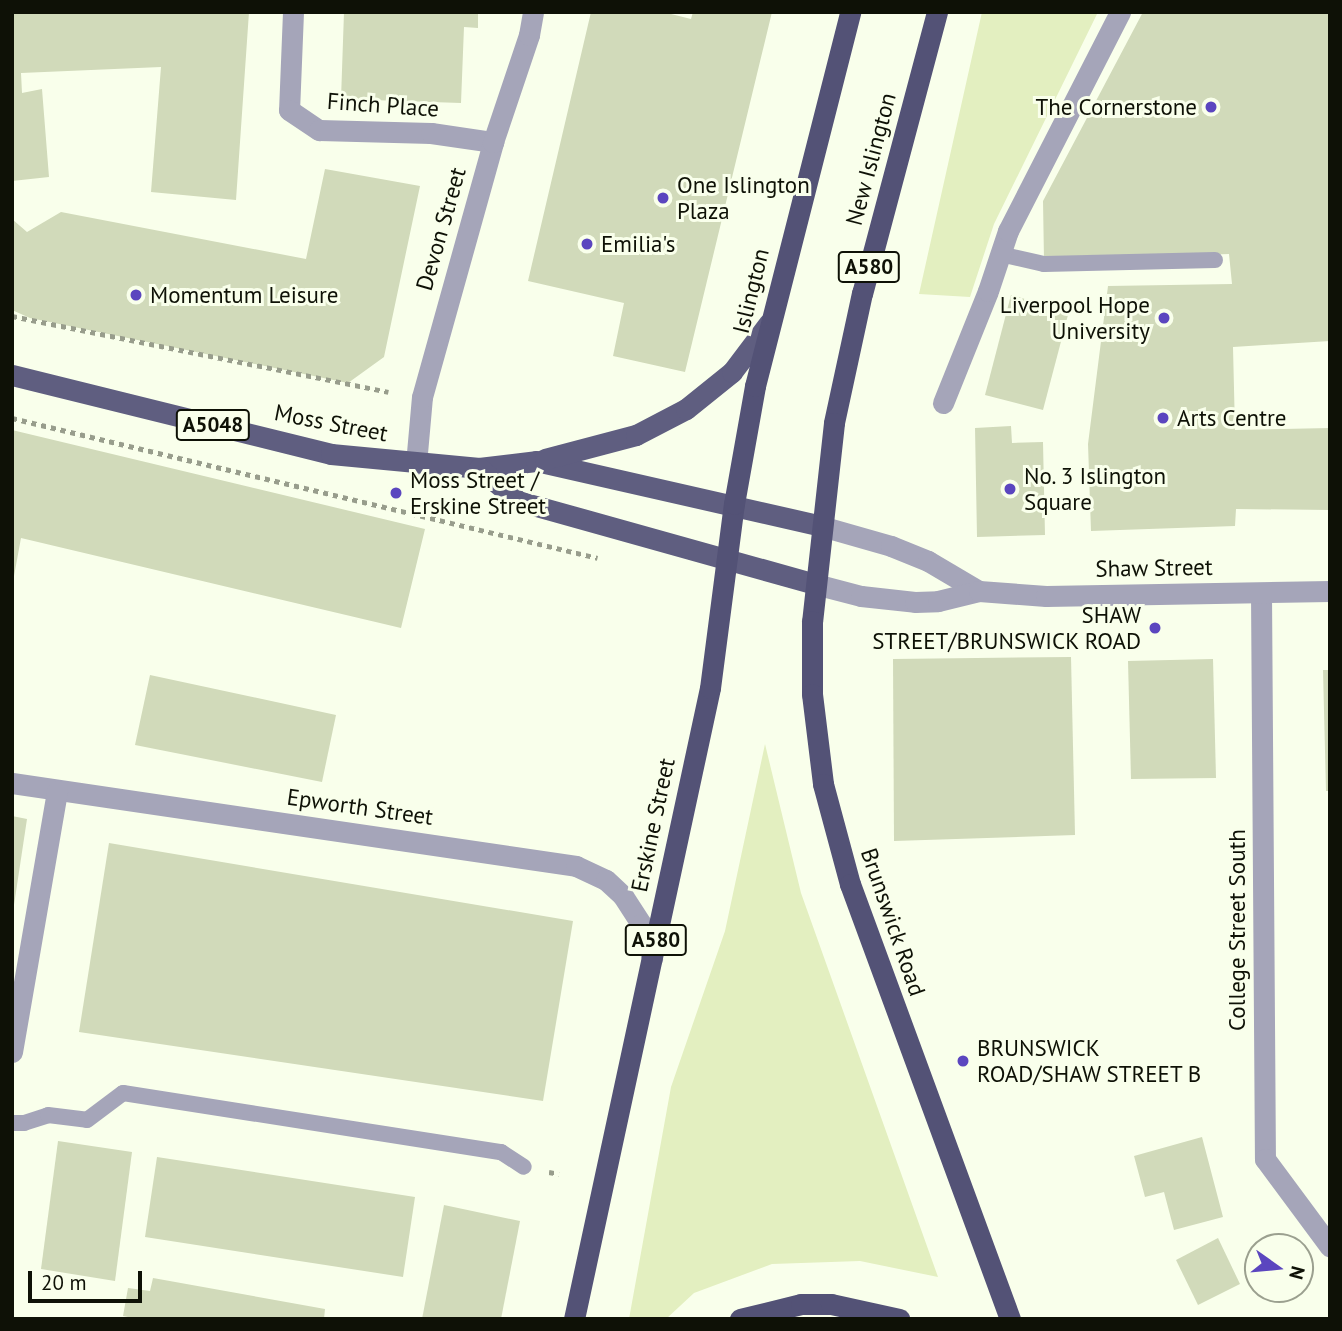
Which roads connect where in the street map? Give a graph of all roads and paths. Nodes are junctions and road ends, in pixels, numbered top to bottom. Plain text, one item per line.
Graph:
1 (293, 12) edge
2 (533, 12) edge
3 (850, 12) edge
4 (937, 12) edge
5 (1120, 12) edge
6 (493, 142) junction
7 (1000, 254) junction
8 (1215, 260) dead end
9 (12, 316) edge
10 (770, 322) junction
11 (12, 375) edge
12 (388, 392) dead end
13 (943, 403) dead end
14 (12, 418) edge
15 (536, 461) junction
16 (416, 464) junction
17 (480, 468) junction
18 (734, 503) junction
19 (821, 526) junction
20 (598, 558) dead end
21 (727, 560) junction
22 (815, 584) junction
23 (979, 591) junction
24 (1330, 591) edge
25 (1261, 593) junction
26 (12, 783) edge
27 (57, 791) junction
28 (652, 958) junction
29 (12, 1052) edge
30 (12, 1123) edge
31 (524, 1167) dead end
32 (1330, 1247) edge
33 (573, 1319) edge
34 (740, 1319) edge
35 (899, 1319) edge
36 (1010, 1319) edge

1 - 6 street, Finch Place
2 - 6 street, Devon Street
3 - 10 highway, Islington / A580
4 - 19 highway, New Islington / A580
5 - 7 street
6 - 16 street, Devon Street
7 - 8 lane
7 - 13 street
9 - 12 path
10 - 15 main road
10 - 18 highway, Islington / A580
11 - 16 main road, Moss Street / A5048
14 - 20 path
15 - 17 main road, Moss Street / A5048
15 - 18 main road, Moss Street / A5048
16 - 17 main road, Moss Street / A5048
17 - 21 main road
18 - 19 main road, Moss Street / A5048
18 - 21 highway, Erskine Street / A580
19 - 22 highway, Brunswick Road / A580
19 - 23 street, Shaw Street
21 - 22 main road
21 - 28 highway, Erskine Street / A580
22 - 23 street, Shaw Street
22 - 36 highway, Brunswick Road / A580
23 - 25 street, Shaw Street
24 - 25 street, Shaw Street
25 - 32 street, College Street South
26 - 27 street, Epworth Street
27 - 28 street, Epworth Street
27 - 29 street
28 - 33 highway, Erskine Street / A580
30 - 31 lane
34 - 35 highway

